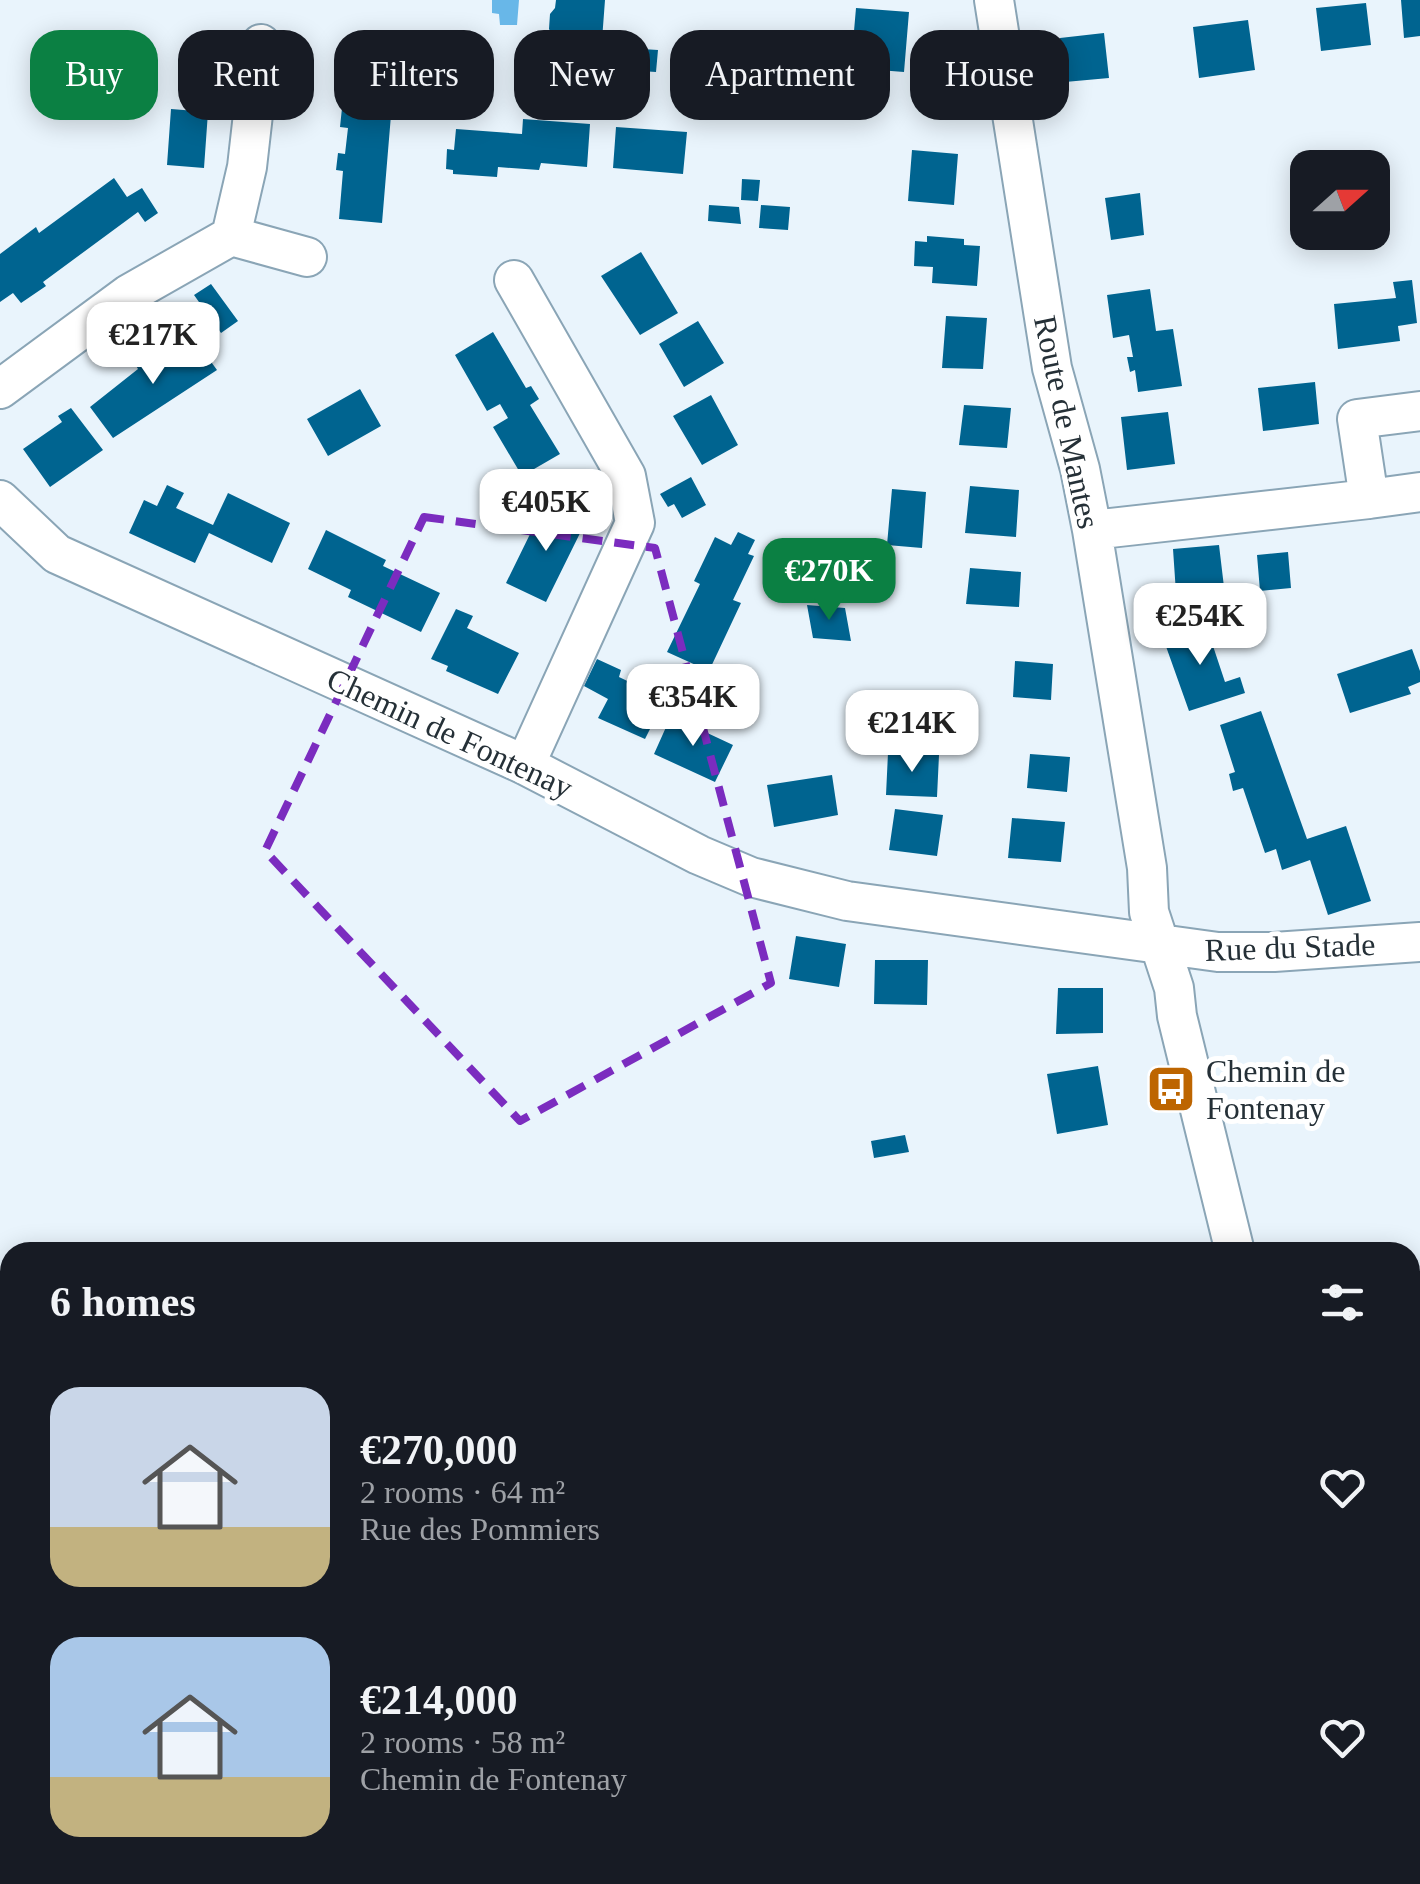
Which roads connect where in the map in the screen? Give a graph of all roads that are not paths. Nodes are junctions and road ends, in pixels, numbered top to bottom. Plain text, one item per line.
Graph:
1 (994, 0) edge
2 (252, 120) edge
3 (231, 236) junction
4 (307, 257) dead end
5 (514, 280) dead end
6 (0, 389) edge
7 (1420, 410) edge
8 (1420, 492) edge
9 (1369, 499) junction
10 (0, 500) edge
11 (1092, 530) junction
12 (525, 765) junction
13 (1420, 942) edge
14 (1160, 946) junction
15 (1233, 1242) edge

1 - 11 street, Route de Mantes
2 - 3 street
3 - 4 street
3 - 6 street
5 - 12 street
7 - 9 street
8 - 9 street
9 - 11 street
10 - 12 street, Chemin de Fontenay
11 - 14 street, Route de Mantes
12 - 14 street, Chemin de Fontenay
13 - 14 street, Rue du Stade
14 - 15 street, Route de Mantes

